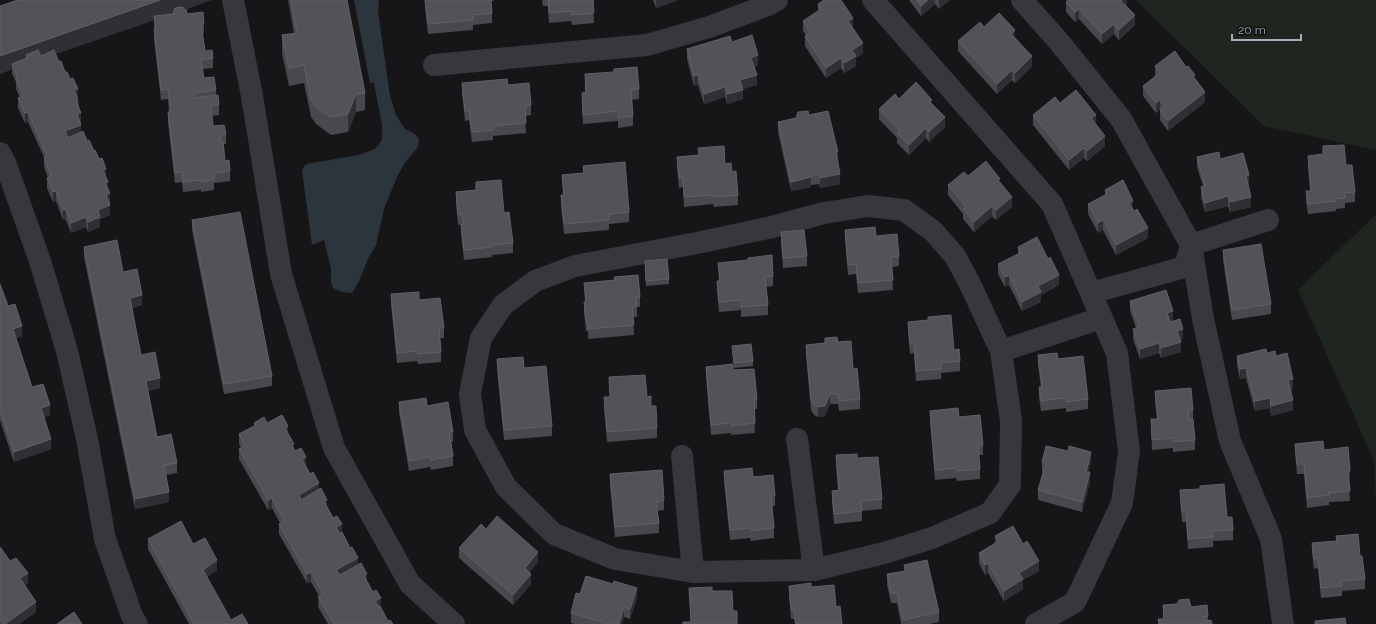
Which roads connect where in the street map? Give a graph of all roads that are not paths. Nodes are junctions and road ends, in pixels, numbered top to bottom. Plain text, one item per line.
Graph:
1 (233, 0) edge
2 (777, 0) edge
3 (874, 0) edge
4 (1022, 0) edge
5 (434, 65) dead end
6 (0, 153) edge
7 (1268, 220) dead end
8 (1191, 245) junction
9 (1091, 293) junction
10 (1101, 318) junction
11 (1001, 351) junction
12 (797, 439) dead end
13 (682, 456) dead end
14 (814, 570) junction
15 (692, 572) junction
16 (137, 624) edge
17 (454, 624) edge
18 (1036, 624) edge
19 (1283, 624) edge

1 - 17 street
2 - 5 street
3 - 9 street
4 - 8 street
6 - 16 street
7 - 8 street
8 - 9 street
8 - 19 street
9 - 10 street
10 - 11 street
10 - 18 street
11 - 14 street
11 - 15 street
12 - 14 street
13 - 15 street
14 - 15 street

